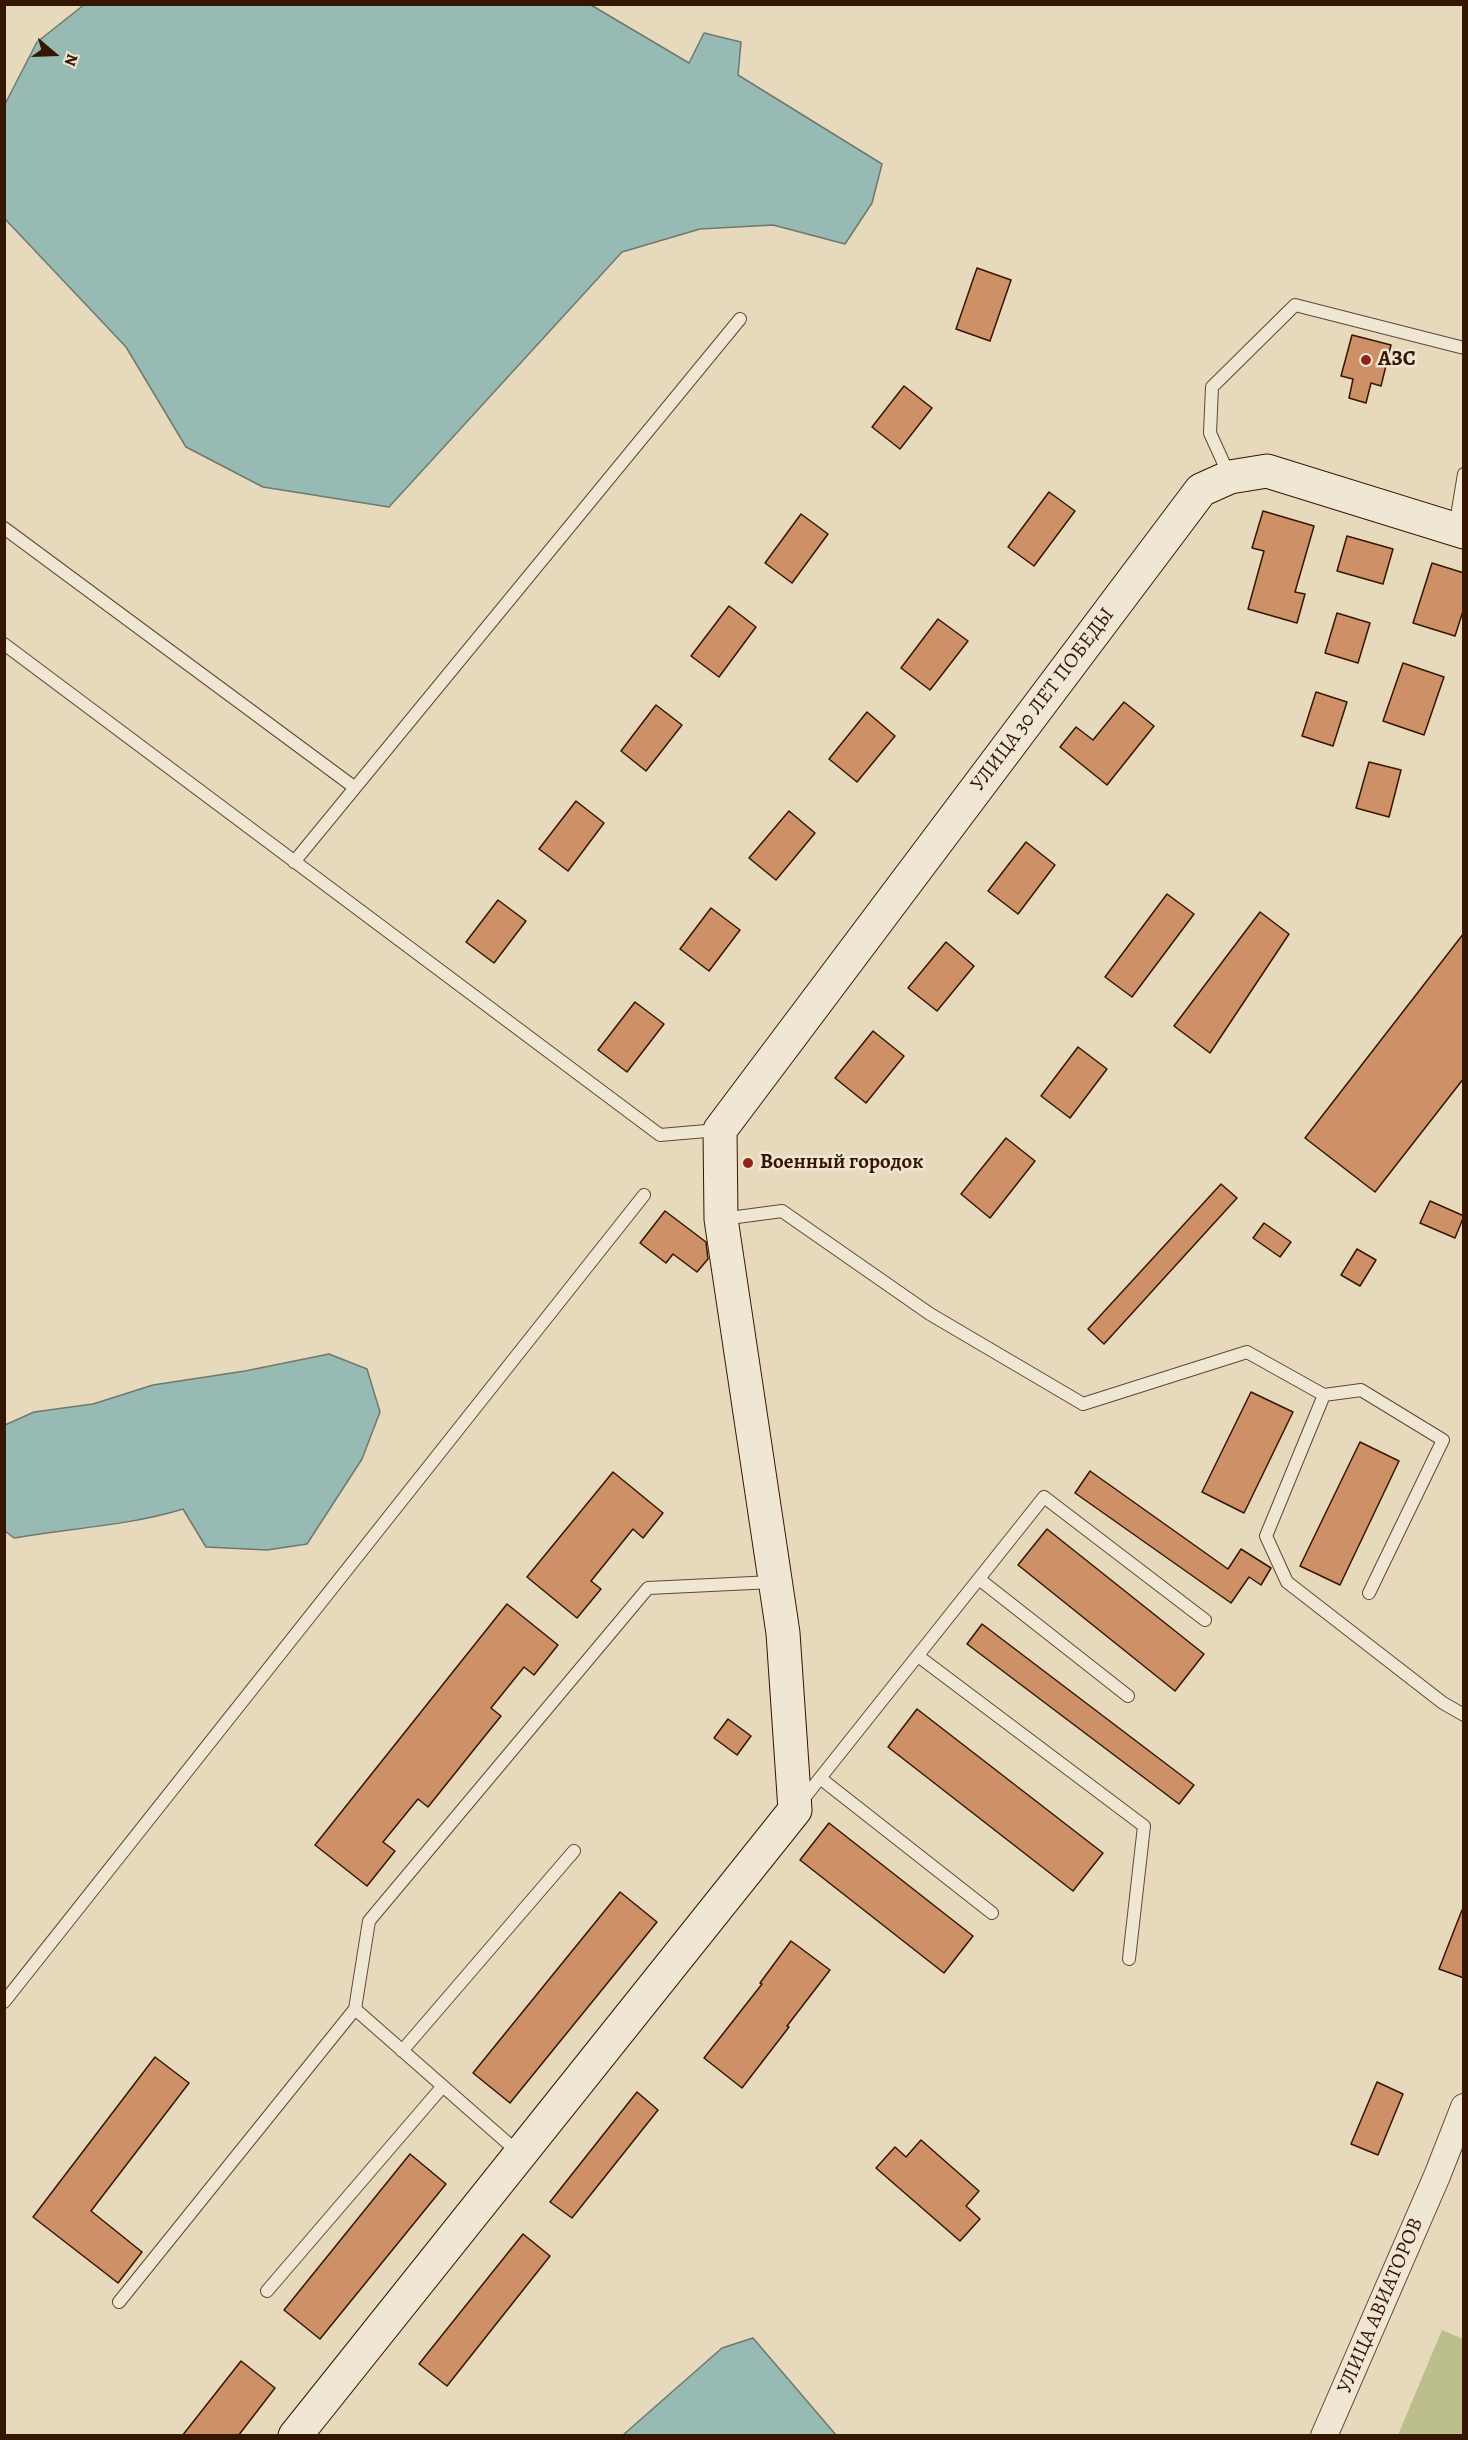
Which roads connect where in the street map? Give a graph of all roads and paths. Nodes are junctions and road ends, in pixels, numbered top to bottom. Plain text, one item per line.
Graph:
1 (740, 319) dead end
2 (1464, 348) edge
3 (1464, 474) edge
4 (1230, 477) junction
5 (4, 528) edge
6 (1459, 531) edge
7 (4, 644) edge
8 (354, 787) junction
9 (294, 862) junction
10 (720, 1130) junction
11 (644, 1195) dead end
12 (721, 1219) junction
13 (1324, 1395) junction
14 (979, 1579) junction
15 (775, 1581) junction
16 (1370, 1593) dead end
17 (1205, 1620) dead end
18 (918, 1656) junction
19 (1128, 1696) dead end
20 (1464, 1715) edge
21 (820, 1778) junction
22 (795, 1810) junction
23 (574, 1851) dead end
24 (992, 1913) dead end
25 (1129, 1959) dead end
26 (4, 2001) edge
27 (355, 2009) junction
28 (402, 2051) junction
29 (443, 2086) junction
30 (1464, 2107) edge
31 (520, 2154) junction
32 (267, 2291) dead end
33 (119, 2302) dead end
34 (295, 2436) edge
35 (1324, 2436) edge

1 - 8 lane
2 - 4 lane
3 - 6 lane
4 - 6 street, УЛИЦА 30 ЛЕТ ПОБЕДЫ
4 - 10 street, УЛИЦА 30 ЛЕТ ПОБЕДЫ
5 - 8 lane
7 - 9 lane
8 - 9 lane
9 - 10 lane
10 - 12 street
11 - 26 lane
12 - 13 lane
12 - 15 street
13 - 16 lane
13 - 20 lane
14 - 17 lane
14 - 18 lane
14 - 19 lane
15 - 22 street
15 - 27 lane
18 - 21 lane
18 - 25 lane
21 - 22 lane
21 - 24 lane
22 - 31 street
23 - 28 lane
27 - 28 lane
27 - 33 lane
28 - 29 lane
29 - 31 lane
29 - 32 lane
30 - 35 street, УЛИЦА АВИАТОРОВ
31 - 34 street

